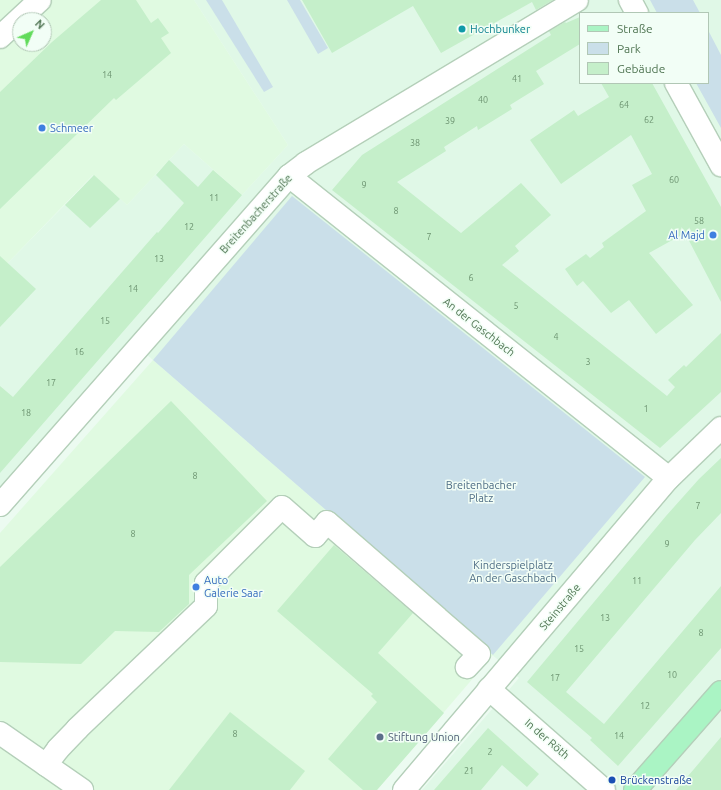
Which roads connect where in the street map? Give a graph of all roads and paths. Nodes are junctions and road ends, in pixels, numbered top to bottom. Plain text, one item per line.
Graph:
1 (40, 0) edge
2 (577, 0) edge
3 (630, 0) edge
4 (636, 12) edge
5 (0, 36) edge
6 (677, 84) edge
7 (721, 165) edge
8 (289, 176) junction
9 (721, 428) edge
10 (669, 478) junction
11 (0, 505) edge
12 (467, 667) dead end
13 (489, 689) junction
14 (721, 692) edge
15 (0, 733) edge
16 (46, 765) junction
17 (637, 787) edge
18 (82, 790) edge
19 (404, 790) edge
20 (604, 790) edge

1 - 5 street
2 - 8 street, Breitenbacherstraße
3 - 4 street
6 - 7 street
8 - 10 street, An der Gaschbach
8 - 11 street, Breitenbacherstraße
9 - 10 street, Steinstraße
10 - 13 street, Steinstraße
12 - 16 street
13 - 19 street, Steinstraße
13 - 20 street, In der Röth
14 - 17 main road
15 - 16 street
16 - 18 street

